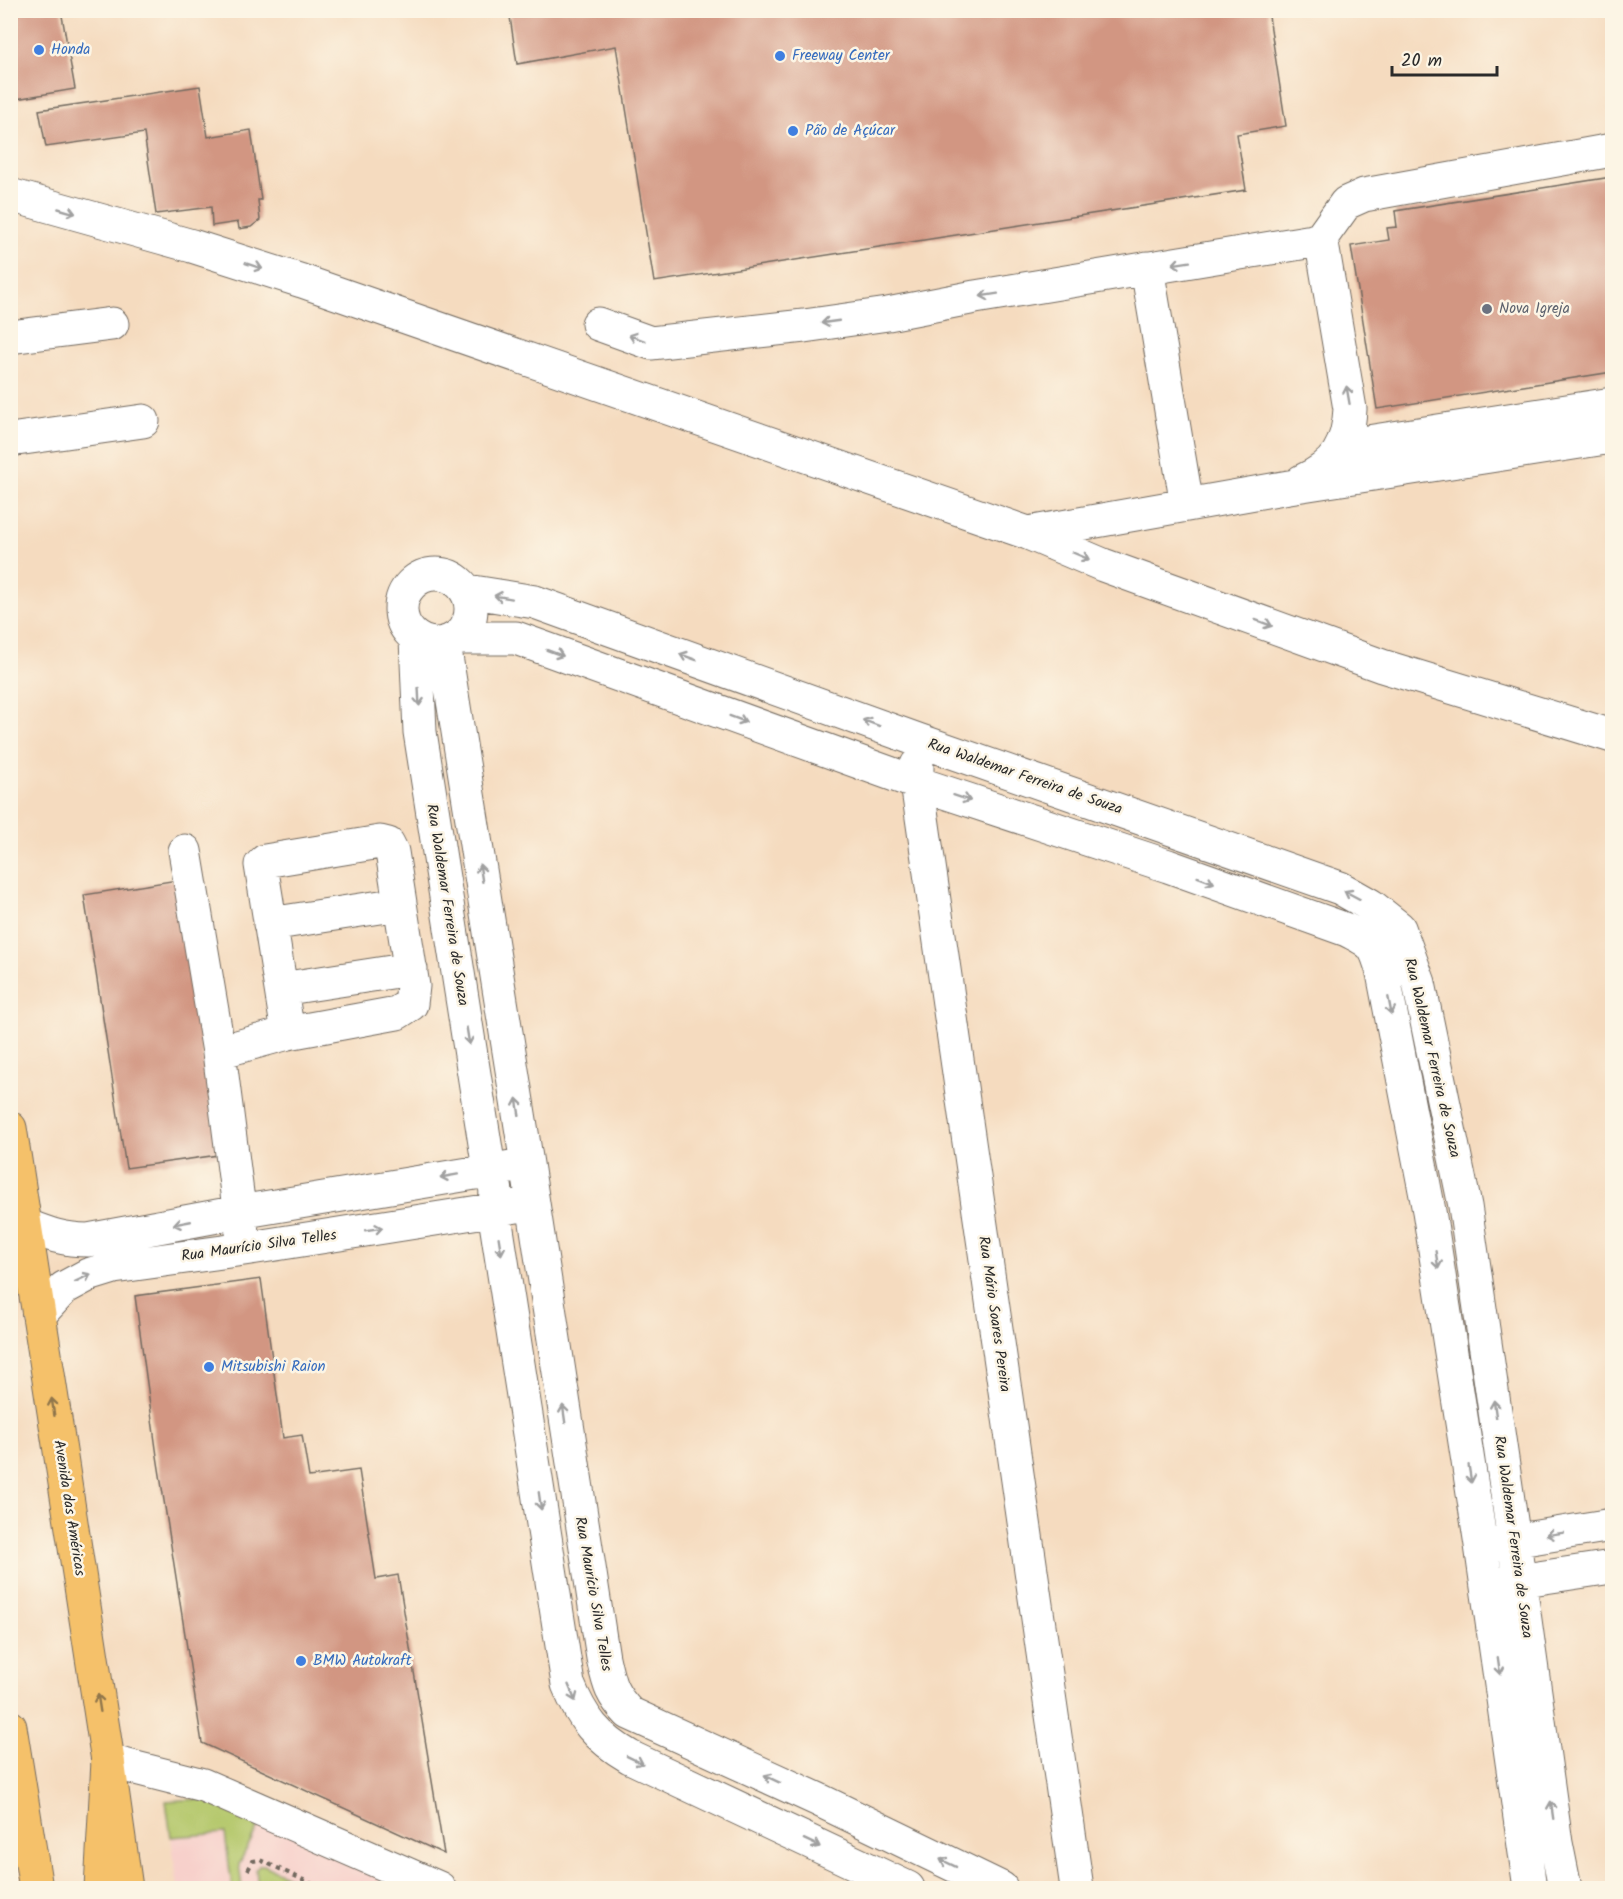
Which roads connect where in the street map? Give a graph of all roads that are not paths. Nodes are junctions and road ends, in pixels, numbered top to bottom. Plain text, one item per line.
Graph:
1 (1612, 150) edge
2 (10, 195) edge
3 (1321, 238) junction
4 (1147, 268) junction
5 (112, 324) dead end
6 (598, 324) dead end
7 (10, 337) edge
8 (1612, 404) edge
9 (143, 421) dead end
10 (1612, 437) edge
11 (10, 440) edge
12 (1342, 446) junction
13 (1289, 487) junction
14 (1187, 505) junction
15 (1028, 533) junction
16 (466, 591) junction
17 (439, 640) junction
18 (1612, 736) edge
19 (918, 740) junction
20 (916, 783) junction
21 (1178, 831) junction
22 (185, 851) dead end
23 (1168, 866) junction
24 (400, 904) junction
25 (488, 918) junction
26 (450, 923) junction
27 (270, 924) junction
28 (1388, 939) junction
29 (411, 969) junction
30 (281, 989) junction
31 (288, 1033) junction
32 (219, 1052) junction
33 (10, 1128) edge
34 (527, 1164) junction
35 (489, 1169) junction
36 (533, 1203) junction
37 (1465, 1206) junction
38 (494, 1210) junction
39 (1429, 1211) junction
40 (239, 1212) junction
41 (25, 1225) junction
42 (244, 1249) junction
43 (39, 1315) junction
44 (571, 1458) junction
45 (535, 1463) junction
46 (1612, 1525) edge
47 (1514, 1541) junction
48 (1481, 1545) junction
49 (1612, 1567) edge
50 (1520, 1581) junction
51 (1487, 1586) junction
52 (615, 1699) junction
53 (590, 1724) junction
54 (10, 1727) edge
55 (108, 1761) junction
56 (1556, 1843) junction
57 (1525, 1848) junction
58 (36, 1888) edge
59 (101, 1888) edge
60 (126, 1888) edge
61 (439, 1888) edge
62 (908, 1888) edge
63 (1001, 1888) edge
64 (1077, 1888) edge
65 (1530, 1888) edge
66 (1565, 1888) edge

1 - 3 street
2 -> 15 street
3 -> 4 street
12 -> 3 street
4 -> 6 street
4 - 14 street
5 - 7 street
8 - 12 street
9 - 11 street
10 - 13 street
12 - 13 street
13 - 14 street
14 - 15 street
15 -> 18 street
16 - 17 street
16 - 17 street, Rua Waldemar Ferreira de Souza
19 -> 16 street, Rua Waldemar Ferreira de Souza
17 -> 20 street
25 -> 17 street, Rua Waldemar Ferreira de Souza
17 -> 26 street, Rua Waldemar Ferreira de Souza
19 - 20 street, Rua Mário Soares Pereira
19 - 21 street, Rua Waldemar Ferreira de Souza
20 -> 23 street
20 - 64 street, Rua Mário Soares Pereira
21 - 23 street
28 -> 21 street, Rua Waldemar Ferreira de Souza
22 - 32 street
23 -> 28 street
24 - 27 street
24 - 27 street
24 - 29 street
25 - 26 street
34 -> 25 street, Rua Waldemar Ferreira de Souza
26 -> 35 street, Rua Waldemar Ferreira de Souza
27 - 30 street
28 - 37 street, Rua Waldemar Ferreira de Souza
28 -> 39 street, Rua Waldemar Ferreira de Souza
29 - 30 street
29 - 31 street
30 - 31 street
31 - 32 street
32 - 40 street
33 - 41 main road, Avenida das Américas
34 - 35 street
34 - 36 street, Rua Maurício Silva Telles
35 - 38 street
35 -> 40 street
36 - 38 street, Rua Maurício Silva Telles
44 -> 36 street, Rua Maurício Silva Telles
37 - 39 street
47 -> 37 street, Rua Waldemar Ferreira de Souza
42 -> 38 street, Rua Maurício Silva Telles
38 -> 45 street
39 -> 48 street, Rua Waldemar Ferreira de Souza
40 -> 41 street
40 - 42 street
41 - 43 main road, Avenida das Américas
43 -> 42 street, Rua Maurício Silva Telles
55 -> 43 main road, Avenida das Américas
44 - 45 street
44 - 52 street, Rua Maurício Silva Telles
45 -> 53 street
46 -> 47 street
47 - 48 street
47 - 50 street, Rua Waldemar Ferreira de Souza
48 - 51 street, Rua Waldemar Ferreira de Souza
49 - 50 street
50 - 51 street
56 -> 50 street, Rua Waldemar Ferreira de Souza
51 -> 57 street, Rua Waldemar Ferreira de Souza
52 - 53 street
63 -> 52 street
53 -> 62 street
54 - 58 main road
55 - 59 main road
55 - 60 main road, Avenida das Américas
55 - 61 street
56 - 57 street
56 - 66 street, Rua Waldemar Ferreira de Souza
57 - 65 street, Rua Waldemar Ferreira de Souza

